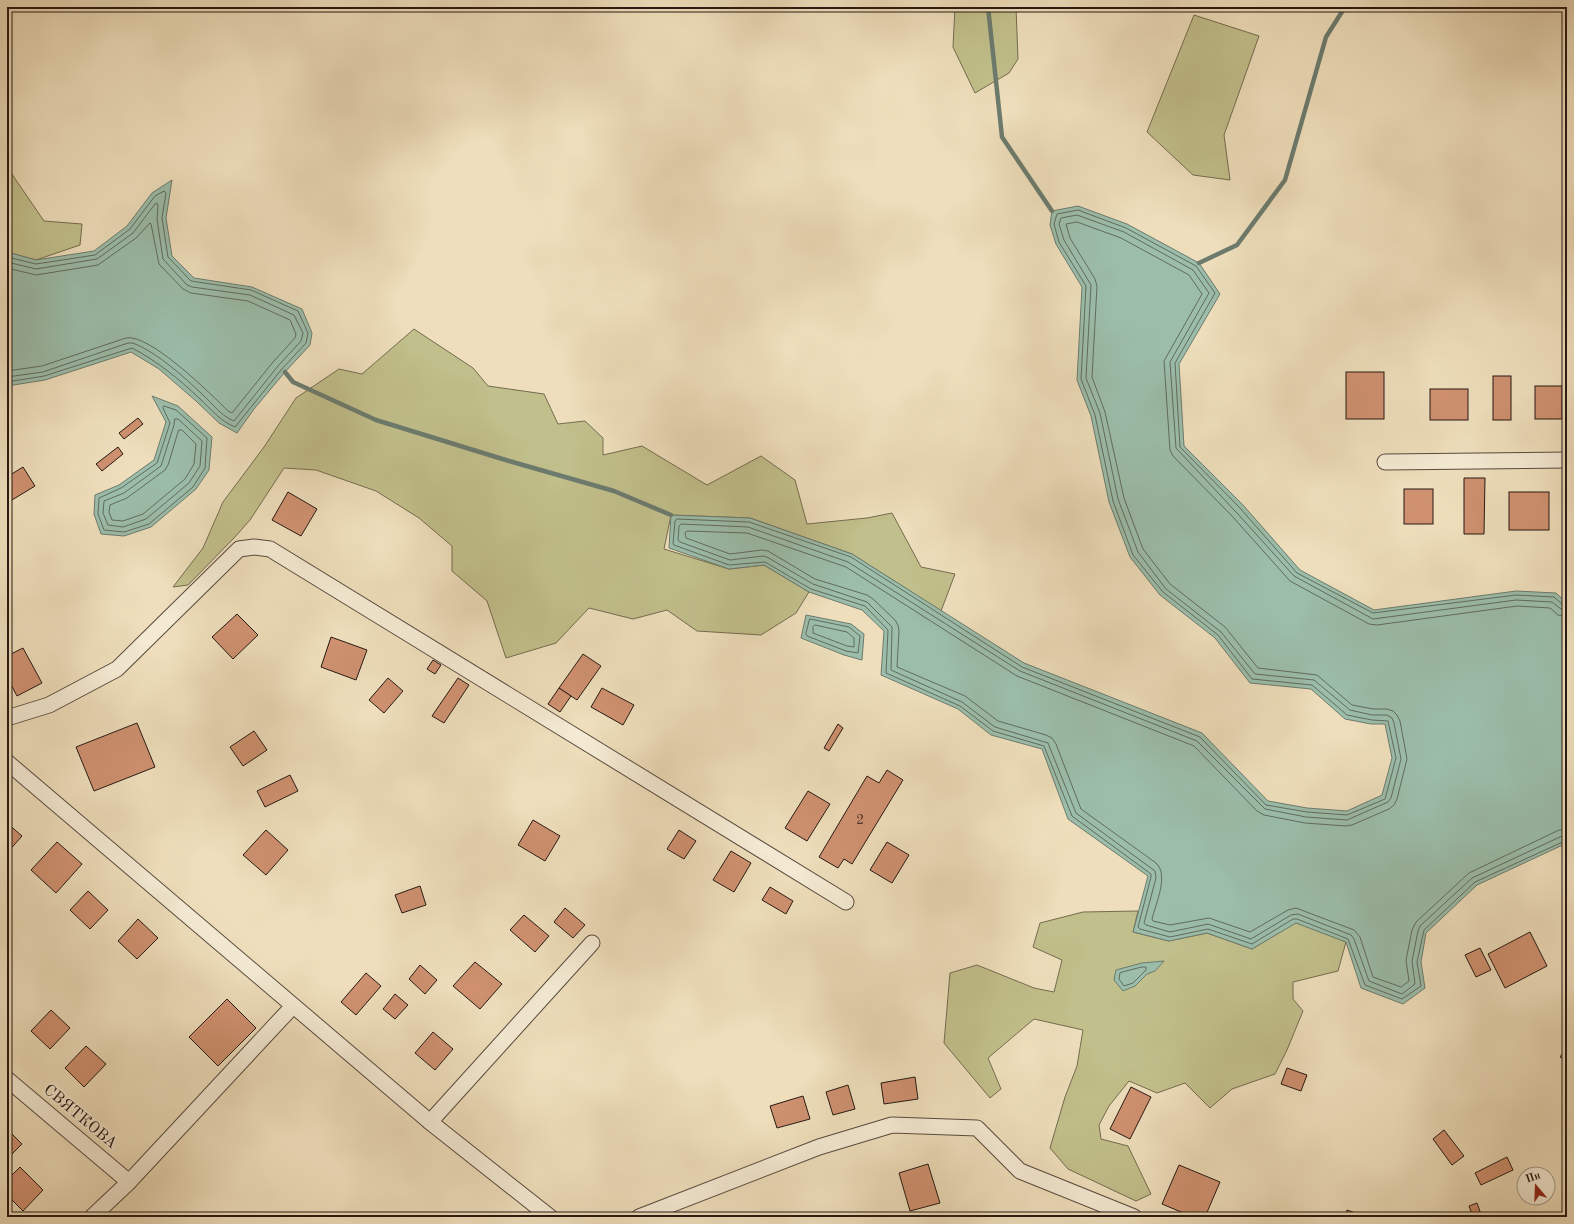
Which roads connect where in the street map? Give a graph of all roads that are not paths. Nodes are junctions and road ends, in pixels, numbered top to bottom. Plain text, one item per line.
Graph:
1 (1567, 460) edge
2 (1385, 462) dead end
3 (7, 718) edge
4 (7, 762) edge
5 (846, 902) dead end
6 (592, 943) dead end
7 (293, 1006) junction
8 (7, 1079) edge
9 (430, 1122) junction
10 (129, 1182) junction
11 (92, 1217) edge
12 (550, 1217) edge
13 (639, 1217) edge
14 (1134, 1217) edge

1 - 2 street
3 - 5 street
4 - 7 street
6 - 9 street
7 - 9 street
7 - 10 street
8 - 10 street, СВЯТКОВА
9 - 12 street
10 - 11 street
13 - 14 street

